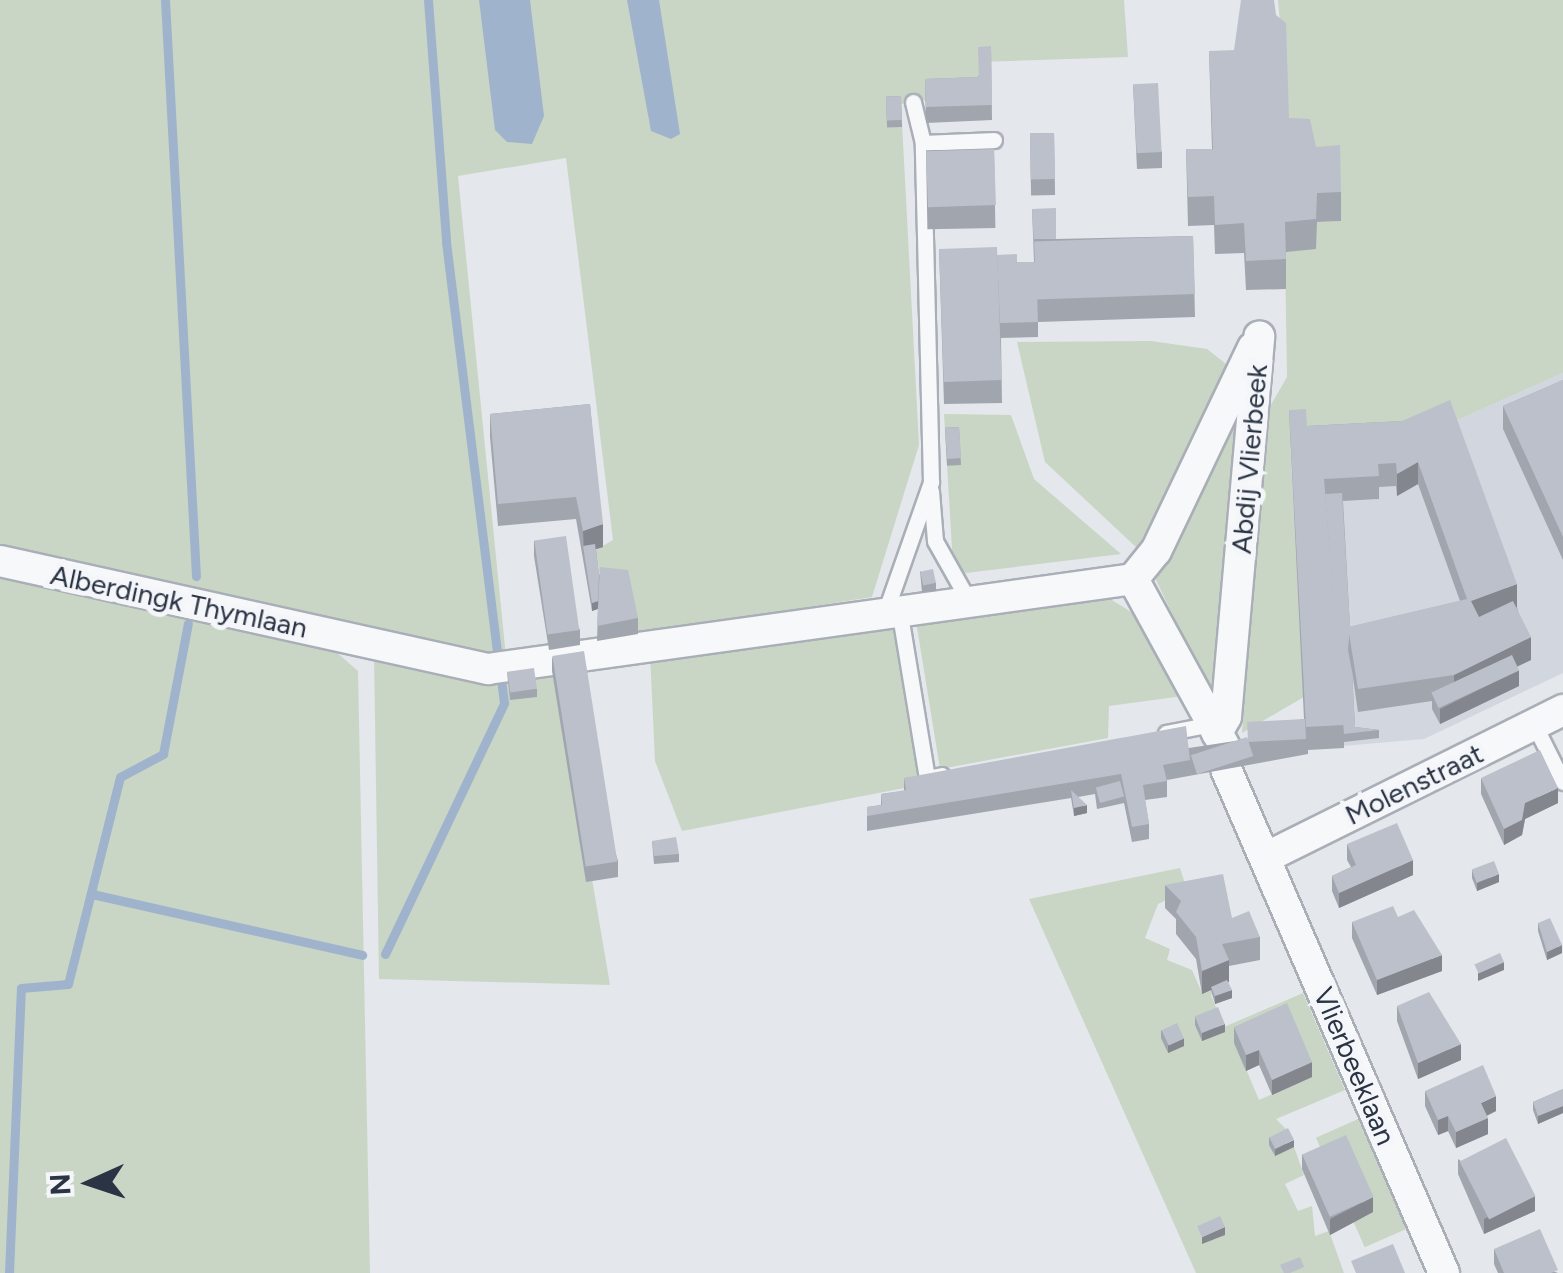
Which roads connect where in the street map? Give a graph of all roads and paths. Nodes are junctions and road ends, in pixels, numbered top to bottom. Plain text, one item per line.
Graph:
1 (913, 102) dead end
2 (994, 140) dead end
3 (923, 143) junction
4 (931, 482) junction
5 (0, 562) edge
6 (1132, 579) junction
7 (966, 596) junction
8 (893, 606) junction
9 (1563, 710) edge
10 (1534, 724) junction
11 (1136, 738) edge
12 (1220, 744) junction
13 (964, 771) edge
14 (1563, 782) edge
15 (1265, 858) junction
16 (1444, 1273) edge

1 - 3 lane
2 - 3 lane
3 - 4 lane
4 - 7 lane
4 - 8 lane
5 - 8 street, Alberdingk Thymlaan
6 - 7 street
6 - 12 street
6 - 12 street, Abdij Vlierbeek
7 - 8 street
8 - 13 lane
9 - 10 street, Molenstraat
10 - 14 lane
10 - 15 street, Molenstraat
11 - 12 lane
12 - 15 street
15 - 16 street, Vlierbeeklaan

